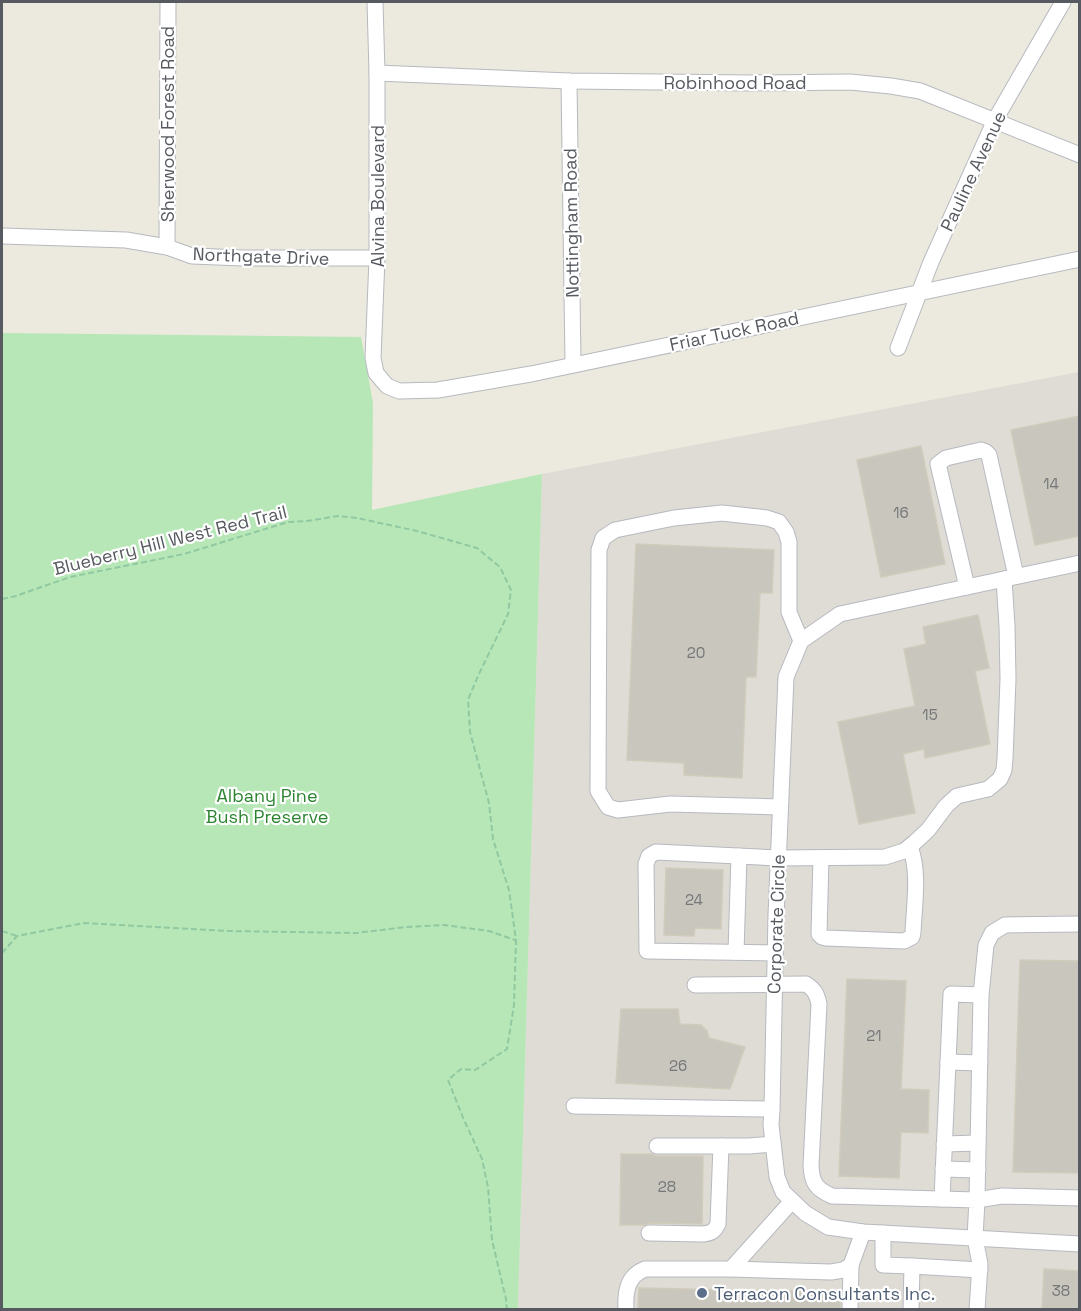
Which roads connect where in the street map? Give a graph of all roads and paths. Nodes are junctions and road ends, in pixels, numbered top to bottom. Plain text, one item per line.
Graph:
1 (168, 2) edge
2 (375, 2) edge
3 (1063, 2) edge
4 (377, 73) junction
5 (569, 81) junction
6 (995, 120) junction
7 (1080, 155) edge
8 (2, 236) edge
9 (167, 247) junction
10 (377, 258) junction
11 (1080, 259) edge
12 (920, 293) junction
13 (898, 348) dead end
14 (573, 364) junction
15 (387, 386) joint
16 (1080, 563) edge
17 (1010, 578) junction
18 (967, 587) junction
19 (2, 599) edge
20 (801, 641) junction
21 (780, 807) junction
22 (910, 847) junction
23 (739, 856) junction
24 (778, 858) junction
25 (820, 858) junction
26 (1080, 924) edge
27 (2, 931) edge
28 (17, 936) junction
29 (516, 940) junction
30 (736, 952) junction
31 (2, 953) edge
32 (775, 953) junction
33 (774, 984) junction
34 (695, 985) dead end
35 (981, 995) junction
36 (948, 1062) junction
37 (980, 1063) junction
38 (574, 1106) dead end
39 (772, 1109) junction
40 (978, 1143) junction
41 (773, 1144) junction
42 (944, 1144) junction
43 (657, 1146) dead end
44 (721, 1146) junction
45 (943, 1169) junction
46 (978, 1170) junction
47 (1080, 1198) edge
48 (942, 1199) junction
49 (977, 1200) junction
50 (792, 1201) junction
51 (863, 1232) junction
52 (649, 1233) dead end
53 (883, 1233) junction
54 (975, 1238) junction
55 (1080, 1244) edge
56 (851, 1265) junction
57 (912, 1266) junction
58 (731, 1269) junction
59 (980, 1270) junction
60 (507, 1310) edge
61 (626, 1310) edge
62 (850, 1310) edge
63 (911, 1310) edge
64 (976, 1310) edge

1 - 9 street, Sherwood Forest Road
2 - 4 street, Alvina Boulevard
3 - 6 street, Pauline Avenue
4 - 5 street, Robinhood Road
4 - 10 street, Alvina Boulevard
5 - 6 street, Robinhood Road
5 - 14 street, Nottingham Road
6 - 7 street, Robinhood Road
6 - 12 street, Pauline Avenue
8 - 9 street, Northgate Drive
9 - 10 street, Northgate Drive
10 - 15 street, Alvina Boulevard
11 - 12 street, Friar Tuck Road
12 - 13 street, Pauline Avenue
12 - 14 street, Friar Tuck Road
14 - 15 street, Friar Tuck Road
16 - 17 street
17 - 18 street
17 - 18 street
17 - 22 street
18 - 20 street
19 - 29 path, Blueberry Hill West Red Trail
20 - 21 street, Corporate Circle
20 - 21 street
21 - 24 street, Corporate Circle
22 - 25 street
22 - 25 street
23 - 24 street
23 - 30 street
23 - 30 street
24 - 25 street
24 - 32 street, Corporate Circle
26 - 35 street
27 - 28 path
28 - 29 path
28 - 31 path
29 - 60 path, Blueberry Hill West Red Trail
30 - 32 street
32 - 33 street, Corporate Circle
33 - 34 street
33 - 39 street, Corporate Circle
33 - 48 street
35 - 36 street
35 - 37 street
36 - 37 street
36 - 42 street
37 - 40 street
38 - 39 street
39 - 41 street, Corporate Circle
40 - 42 street
40 - 46 street
41 - 44 street
41 - 50 street, Corporate Circle
42 - 45 street
43 - 44 street
44 - 52 street
45 - 46 street
45 - 48 street
46 - 49 street
47 - 49 street
48 - 49 street
49 - 54 street
50 - 51 street, Corporate Circle
50 - 58 street
51 - 53 street, Corporate Circle
51 - 56 street
53 - 54 street, Corporate Circle
53 - 57 street
54 - 55 street, Corporate Circle
54 - 59 street
56 - 58 street
56 - 62 street
57 - 59 street
57 - 63 street
58 - 61 street
59 - 64 street

